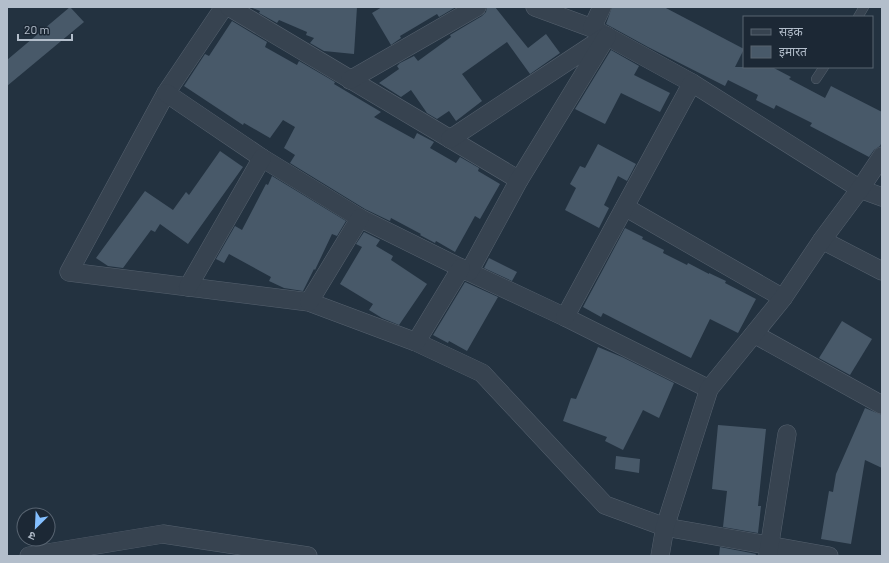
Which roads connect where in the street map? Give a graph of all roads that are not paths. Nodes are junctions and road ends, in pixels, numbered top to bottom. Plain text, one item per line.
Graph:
1 (224, 7) edge
2 (229, 7) edge
3 (477, 7) edge
4 (535, 7) edge
5 (602, 7) edge
6 (864, 7) edge
7 (859, 16) edge
8 (599, 32) junction
9 (823, 68) edge
10 (816, 79) dead end
11 (350, 80) junction
12 (692, 82) junction
13 (166, 93) junction
14 (450, 139) junction
15 (882, 156) edge
16 (262, 158) junction
17 (519, 180) junction
18 (860, 189) junction
19 (882, 197) edge
20 (625, 207) junction
21 (360, 218) junction
22 (822, 240) junction
23 (465, 270) junction
24 (882, 270) edge
25 (188, 287) junction
26 (783, 298) junction
27 (309, 302) junction
28 (565, 317) junction
29 (754, 334) junction
30 (416, 342) junction
31 (709, 389) junction
32 (882, 405) edge
33 (787, 434) dead end
34 (665, 527) junction
35 (768, 550) edge
36 (29, 556) edge
37 (308, 556) edge
38 (660, 556) edge
39 (829, 556) edge

1 - 13 street
2 - 11 street
3 - 11 street
4 - 8 street
5 - 8 street
6 - 7 lane
8 - 12 street
8 - 14 street
8 - 17 street
9 - 10 lane
11 - 14 street
12 - 18 street
12 - 20 street
13 - 16 street
13 - 25 street
14 - 17 street
15 - 18 street
16 - 21 street
16 - 25 street
17 - 23 street
18 - 19 street
18 - 22 street
20 - 26 street
20 - 28 street
21 - 23 street
21 - 27 street
22 - 24 street
22 - 26 street
23 - 28 street
23 - 30 street
25 - 27 street
26 - 29 street
27 - 30 street
28 - 31 street
29 - 31 street
29 - 32 street
30 - 34 street
31 - 34 street
33 - 35 street
34 - 35 street
34 - 38 street
35 - 39 street
36 - 37 street

